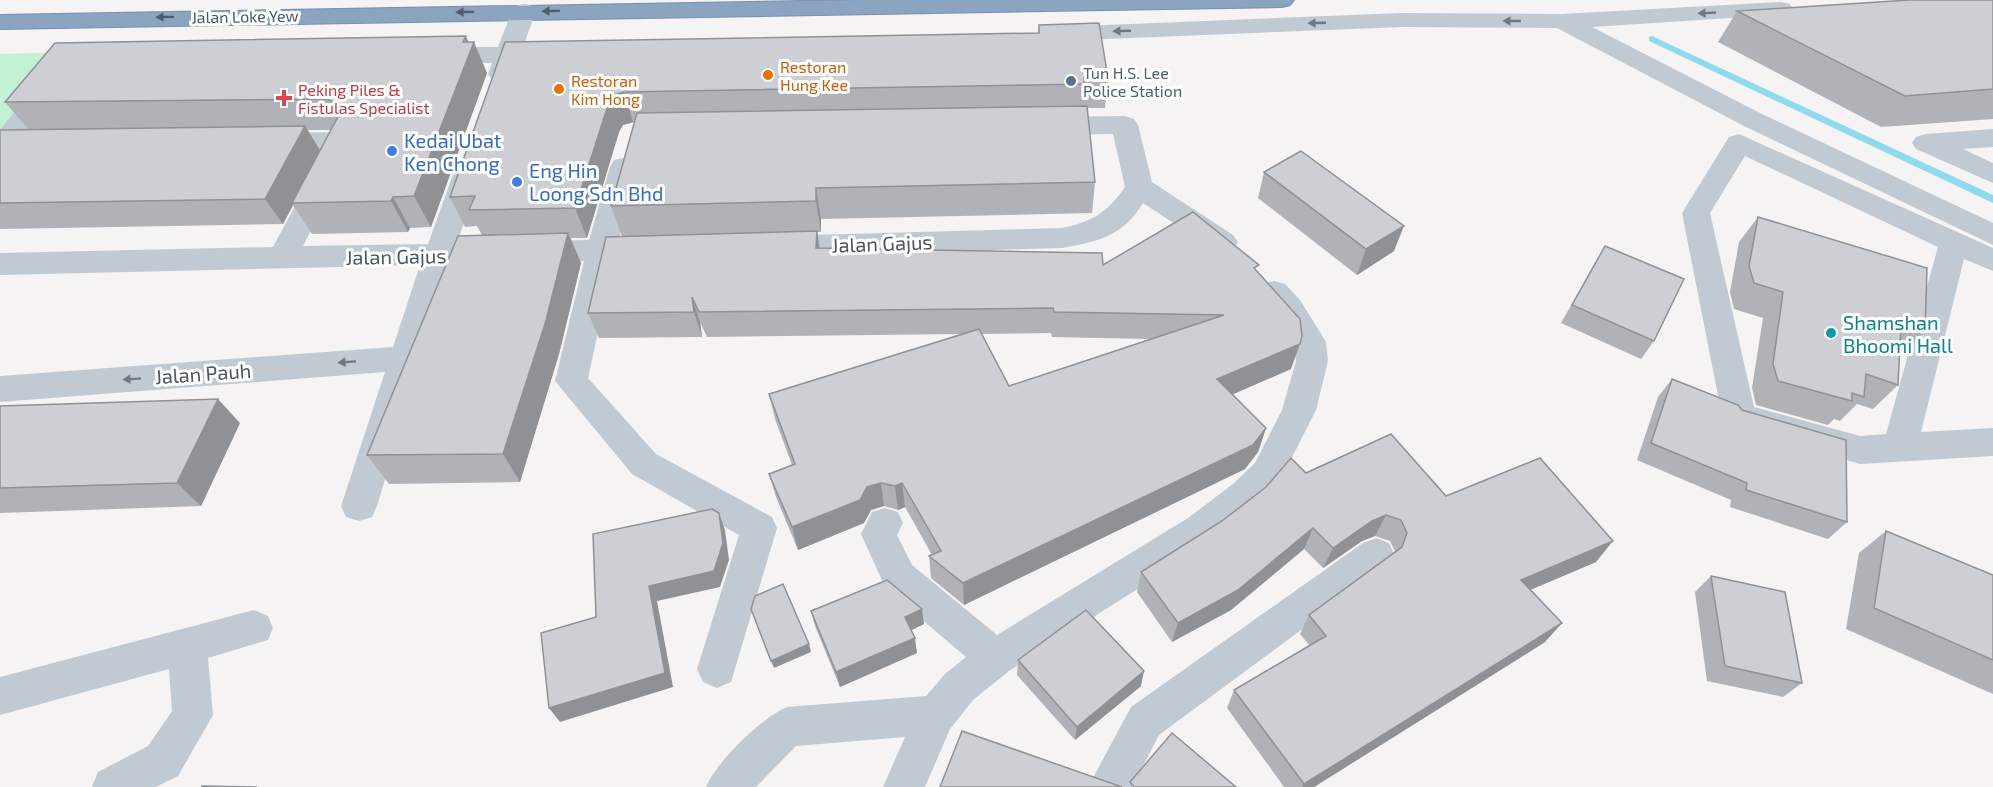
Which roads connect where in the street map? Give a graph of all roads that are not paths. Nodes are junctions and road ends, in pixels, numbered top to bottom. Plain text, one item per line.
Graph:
1 (1282, 0) edge
2 (1521, 0) edge
3 (1799, 8) edge
4 (524, 11) junction
5 (1561, 21) junction
6 (0, 22) edge
7 (1034, 35) edge
8 (566, 54) edge
9 (414, 55) edge
10 (508, 56) junction
11 (60, 70) edge
12 (492, 100) edge
13 (1017, 127) edge
14 (1746, 131) junction
15 (1993, 138) edge
16 (249, 142) edge
17 (631, 144) edge
18 (38, 145) edge
19 (477, 145) edge
20 (1, 147) edge
21 (1809, 147) junction
22 (1993, 174) edge
23 (1829, 184) junction
24 (1139, 187) junction
25 (1993, 235) edge
26 (1954, 242) junction
27 (755, 246) edge
28 (672, 249) edge
29 (601, 251) junction
30 (438, 256) junction
31 (282, 259) junction
32 (1993, 260) edge
33 (0, 264) edge
34 (406, 358) junction
35 (0, 389) edge
36 (1993, 442) edge
37 (1900, 447) junction
38 (359, 506) dead end
39 (885, 523) dead end
40 (1376, 554) dead end
41 (254, 628) dead end
42 (187, 647) junction
43 (995, 658) junction
44 (717, 669) dead end
45 (0, 696) edge
46 (936, 716) junction
47 (113, 787) edge
48 (727, 787) edge
49 (904, 787) edge
50 (1109, 787) edge

1 -> 4 highway, Jalan Loke Yew
2 - 5 street
3 -> 5 street
4 -> 6 highway, Jalan Loke Yew
4 - 10 street
5 -> 7 street
5 - 14 street
8 - 10 street
9 - 10 street
10 - 12 street
11 - 20 street
13 - 24 street
14 - 21 street
14 - 23 street
14 - 37 street
15 - 22 street
16 - 31 street
17 - 29 street
18 - 20 street
19 - 30 street
21 - 23 street
21 - 25 street
23 - 26 street
24 - 27 street, Jalan Gajus
24 - 43 street
26 - 32 street
26 - 37 street
28 - 29 street, Jalan Gajus
29 - 30 street, Jalan Gajus
29 - 44 street
30 - 31 street, Jalan Gajus
30 - 34 street
31 - 33 street, Jalan Gajus
34 -> 35 street, Jalan Pauh
34 - 38 street
36 - 37 street
39 - 43 street
40 - 50 street
41 - 42 street
42 - 45 street
42 - 47 street
43 - 46 street
46 - 48 street
46 - 49 street

